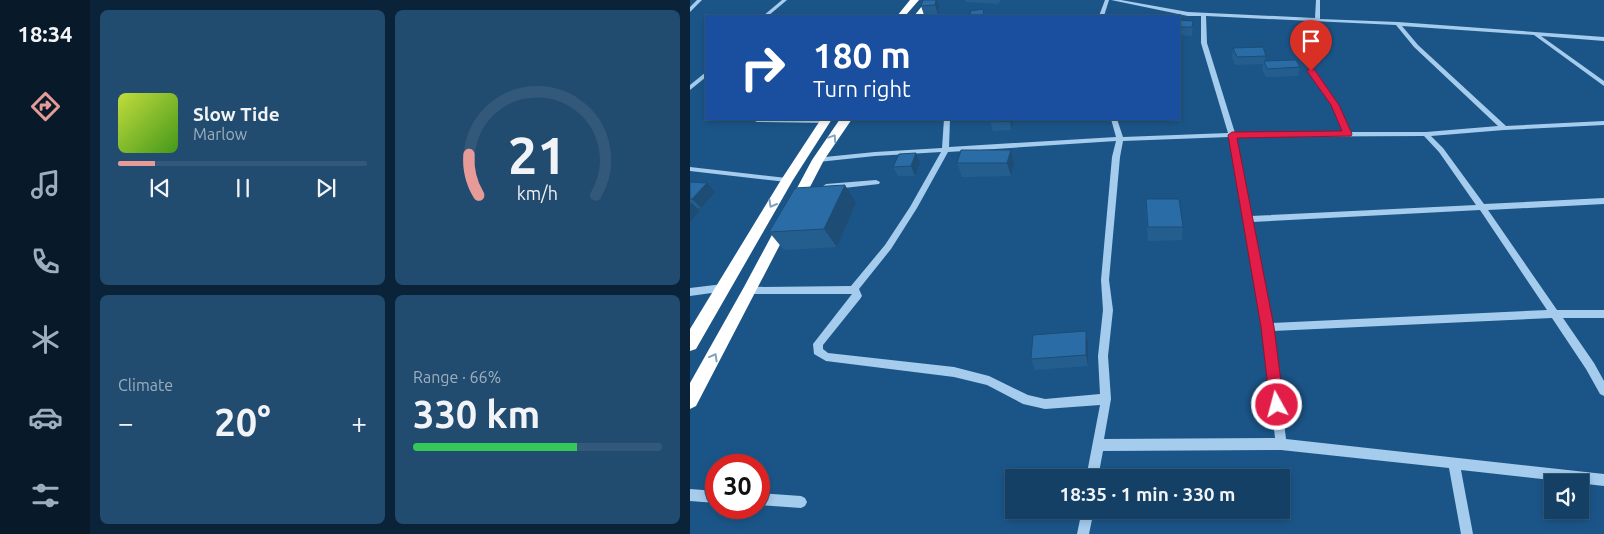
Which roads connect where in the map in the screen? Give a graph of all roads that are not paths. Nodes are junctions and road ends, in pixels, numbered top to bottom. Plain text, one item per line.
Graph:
1 (700, 0) edge
2 (785, 0) edge
3 (915, 0) edge
4 (931, 0) edge
5 (1107, 0) edge
6 (1113, 0) edge
7 (1318, 0) edge
8 (690, 10) edge
9 (1203, 14) junction
10 (766, 15) edge
11 (902, 15) edge
12 (919, 15) edge
13 (1102, 15) edge
14 (1317, 21) junction
15 (1398, 24) junction
16 (1536, 35) junction
17 (1604, 39) edge
18 (1311, 71) dead end
19 (705, 77) edge
20 (690, 79) edge
21 (1604, 84) edge
22 (690, 88) edge
23 (757, 120) edge
24 (826, 120) edge
25 (845, 120) edge
26 (947, 120) edge
27 (1114, 120) edge
28 (1604, 123) edge
29 (1504, 128) junction
30 (1348, 134) junction
31 (1426, 134) junction
32 (1232, 135) junction
33 (1120, 139) junction
34 (945, 151) junction
35 (818, 160) junction
36 (690, 169) edge
37 (786, 180) junction
38 (876, 182) dead end
39 (821, 187) edge
40 (1604, 201) edge
41 (1481, 206) junction
42 (1248, 219) junction
43 (724, 288) junction
44 (853, 290) junction
45 (750, 291) junction
46 (690, 292) edge
47 (1554, 314) junction
48 (1604, 314) edge
49 (1268, 327) junction
50 (690, 344) edge
51 (1604, 391) edge
52 (1106, 399) junction
53 (690, 400) edge
54 (1281, 444) junction
55 (1097, 445) junction
56 (1454, 464) junction
57 (1093, 469) edge
58 (1604, 480) edge
59 (690, 496) edge
60 (705, 497) edge
61 (770, 501) edge
62 (801, 502) dead end
63 (1086, 519) edge
64 (1083, 534) edge
65 (1467, 534) edge

1 - 8 street
2 - 10 street
3 - 11 highway
4 - 12 highway
5 - 13 street
6 - 9 street
7 - 14 street
9 - 14 street
9 - 32 street
14 - 15 street
15 - 16 street
15 - 29 street
16 - 17 street
16 - 21 street
18 - 30 street
19 - 20 street
19 - 22 street
23 - 24 street
24 - 37 highway
35 -> 25 highway
26 - 34 street
27 - 33 street
28 - 29 street
29 - 31 street
30 - 31 street
30 - 32 street
31 - 41 street
32 - 33 street
32 - 42 street
33 - 34 street
33 - 52 street
34 - 35 street
34 - 44 street
35 - 45 highway
36 - 37 street
37 -> 43 highway
38 - 39 street
40 - 41 street
41 - 42 street
41 - 47 street
42 - 49 street
43 - 46 street
43 - 50 highway
44 - 45 street
44 - 52 street
53 -> 45 highway
47 - 48 street
47 - 49 street
47 - 51 street
49 - 54 street
52 - 55 street
54 - 55 street
54 - 56 street
55 - 57 street
56 - 58 street
56 - 65 street
59 - 60 street
61 - 62 street
63 - 64 street

